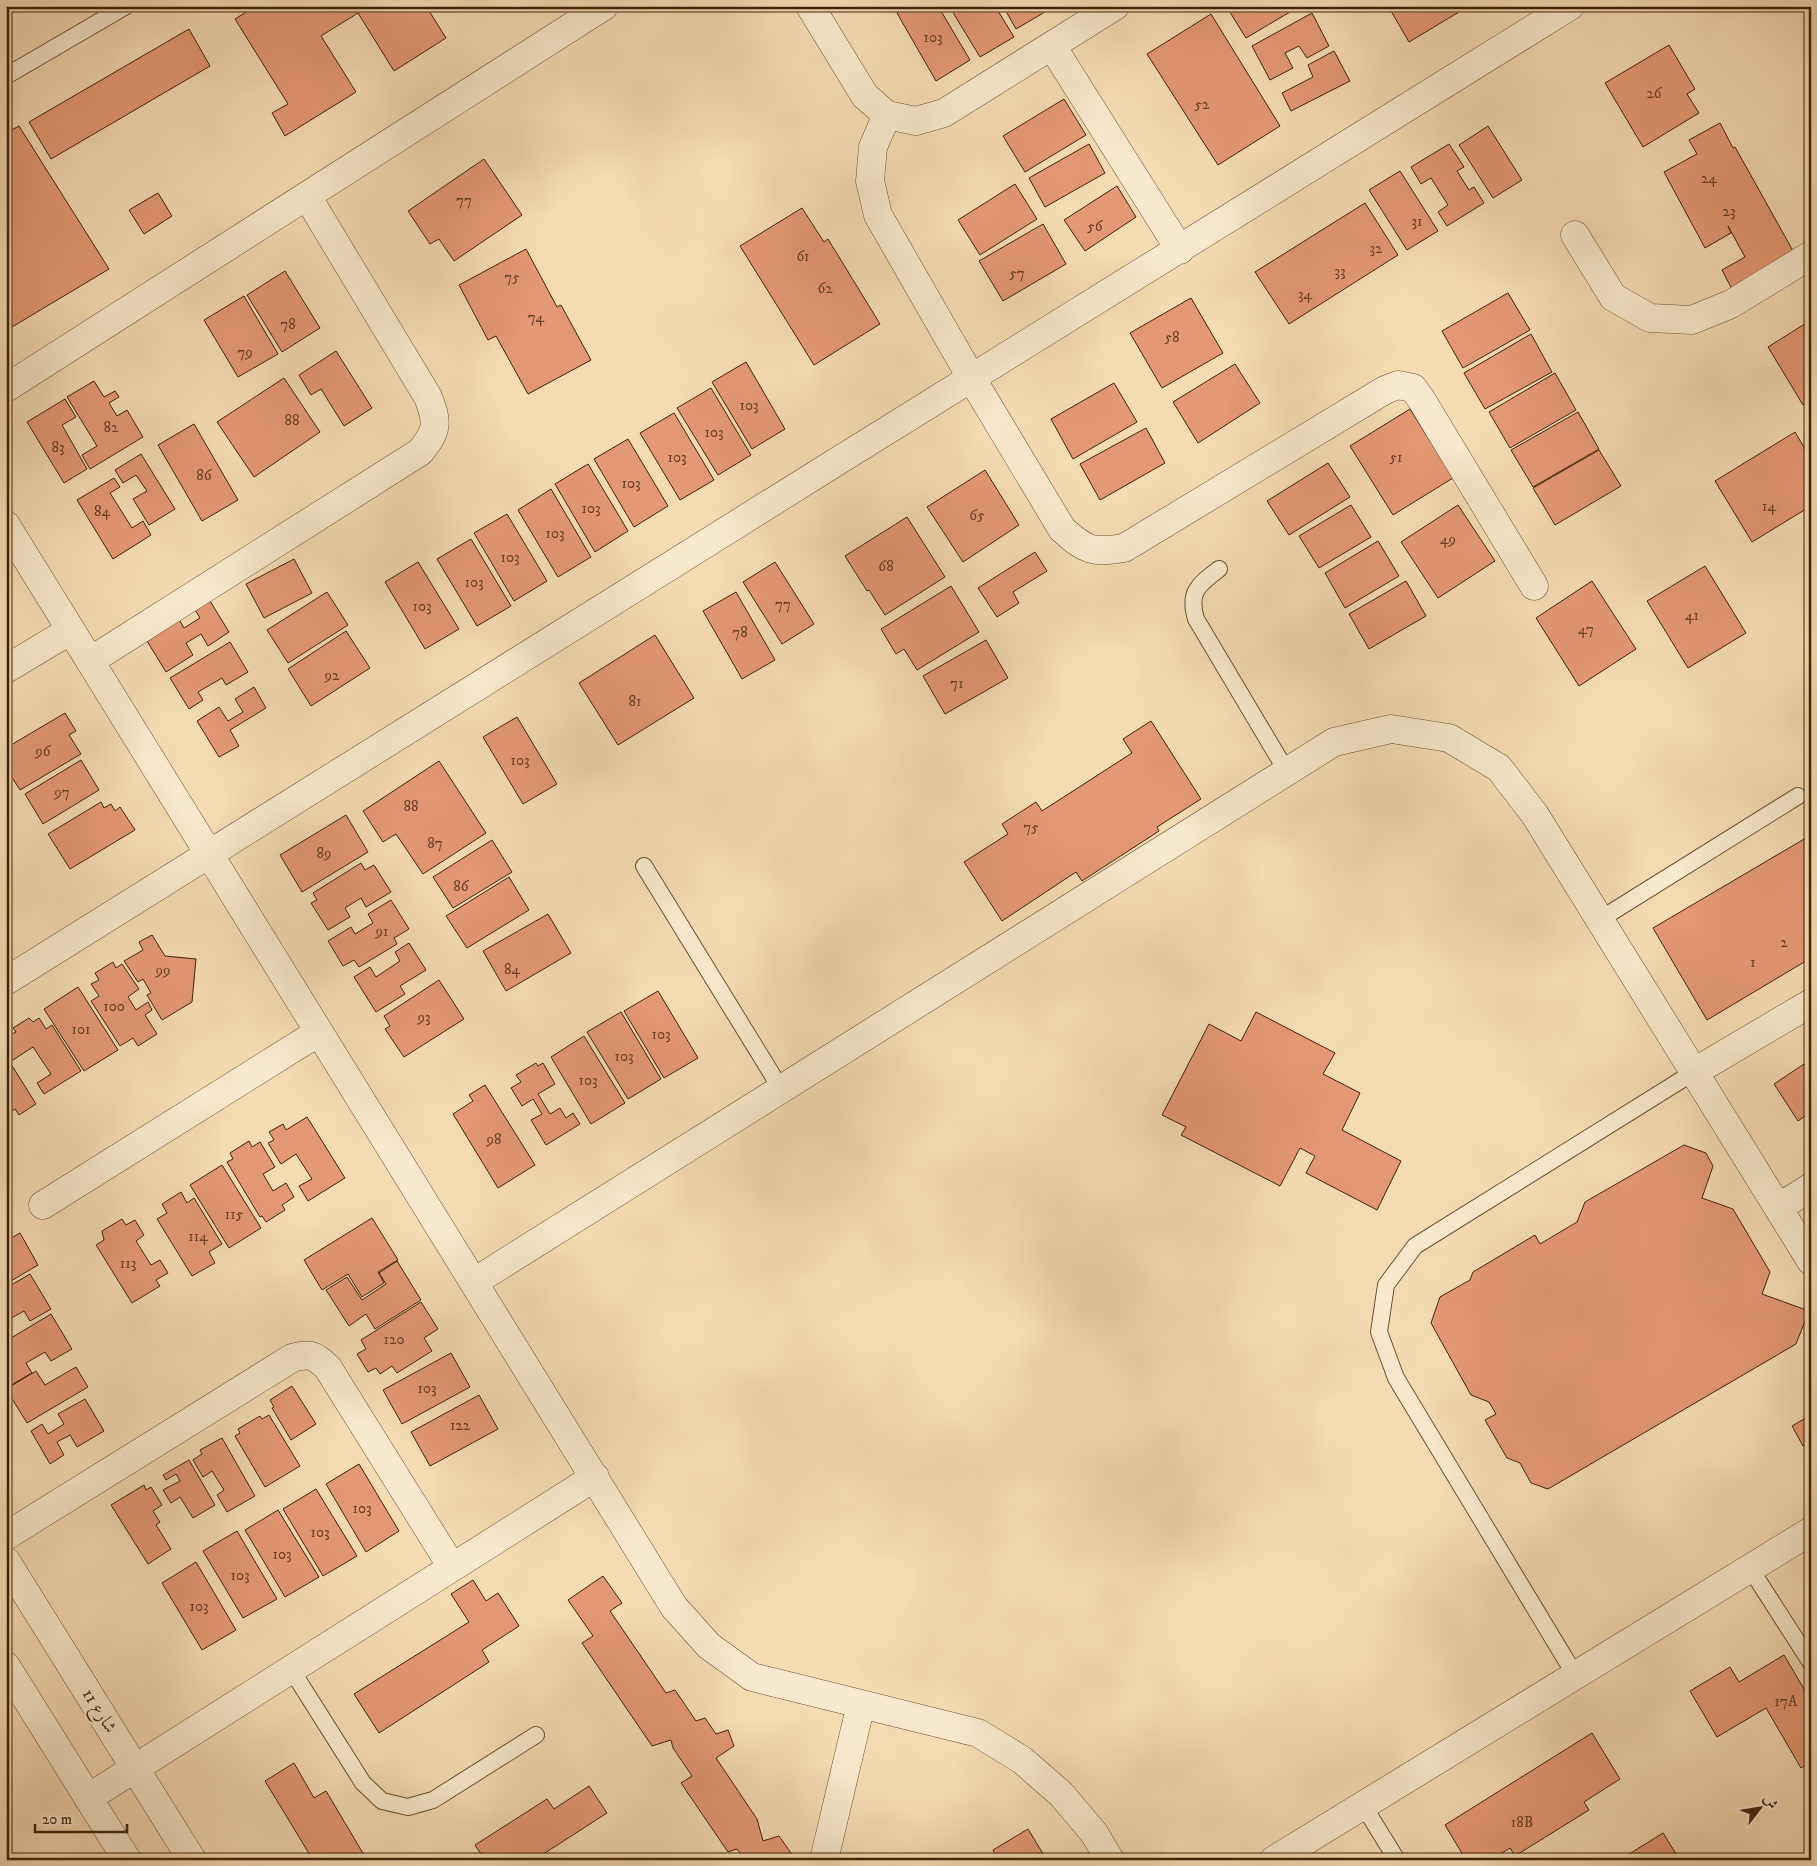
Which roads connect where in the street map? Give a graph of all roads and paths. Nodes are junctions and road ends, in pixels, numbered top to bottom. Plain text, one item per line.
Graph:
1 (126, 6) edge
2 (810, 6) edge
3 (1115, 6) edge
4 (1570, 6) edge
5 (590, 9) edge
6 (1052, 46) junction
7 (6, 76) edge
8 (887, 115) junction
9 (307, 196) junction
10 (1575, 235) dead end
11 (1180, 250) junction
12 (1811, 255) edge
13 (972, 379) junction
14 (6, 388) edge
15 (6, 525) edge
16 (1219, 570) dead end
17 (1534, 586) dead end
18 (71, 630) junction
19 (90, 661) junction
20 (6, 669) edge
21 (1287, 772) junction
22 (1798, 796) dead end
23 (210, 854) junction
24 (644, 866) dead end
25 (1599, 920) junction
26 (6, 981) edge
27 (1811, 1004) edge
28 (319, 1032) junction
29 (1694, 1072) junction
30 (782, 1089) junction
31 (1811, 1187) edge
32 (44, 1205) dead end
33 (1778, 1208) junction
34 (1811, 1261) edge
35 (474, 1282) junction
36 (595, 1477) junction
37 (1811, 1531) edge
38 (6, 1536) edge
39 (6, 1561) edge
40 (452, 1567) junction
41 (1750, 1568) junction
42 (1811, 1663) edge
43 (6, 1666) edge
44 (291, 1669) junction
45 (1575, 1675) junction
46 (861, 1704) junction
47 (536, 1735) dead end
48 (135, 1768) junction
49 (88, 1798) junction
50 (1363, 1805) junction
51 (127, 1860) edge
52 (192, 1860) edge
53 (824, 1860) edge
54 (1110, 1860) edge
55 (1274, 1860) edge
56 (1397, 1860) edge

1 - 7 lane
2 - 8 street
3 - 6 street
4 - 11 street
5 - 9 street
6 - 8 street
6 - 11 street
8 - 13 street
9 - 14 street
9 - 19 street
10 - 12 street
11 - 13 street
13 - 17 street
13 - 23 street
15 - 18 street
16 - 21 lane
18 - 19 street
18 - 20 street
19 - 23 street
21 - 25 street
21 - 30 street
22 - 25 lane
23 - 26 street
23 - 28 street
24 - 30 lane
25 - 29 street
27 - 29 street
28 - 32 street
28 - 35 street
29 - 33 street
29 - 45 lane
30 - 35 street
31 - 33 street
33 - 34 street
35 - 36 street
36 - 40 street
36 - 46 street
37 - 41 street
38 - 40 street
39 - 48 street, شارع 11
40 - 44 street
41 - 42 lane
41 - 45 street
43 - 49 street
44 - 47 lane
44 - 48 street
45 - 50 street
46 - 53 street
46 - 54 street
48 - 49 street
48 - 52 street, شارع 11
49 - 51 street
50 - 55 street
50 - 56 lane

